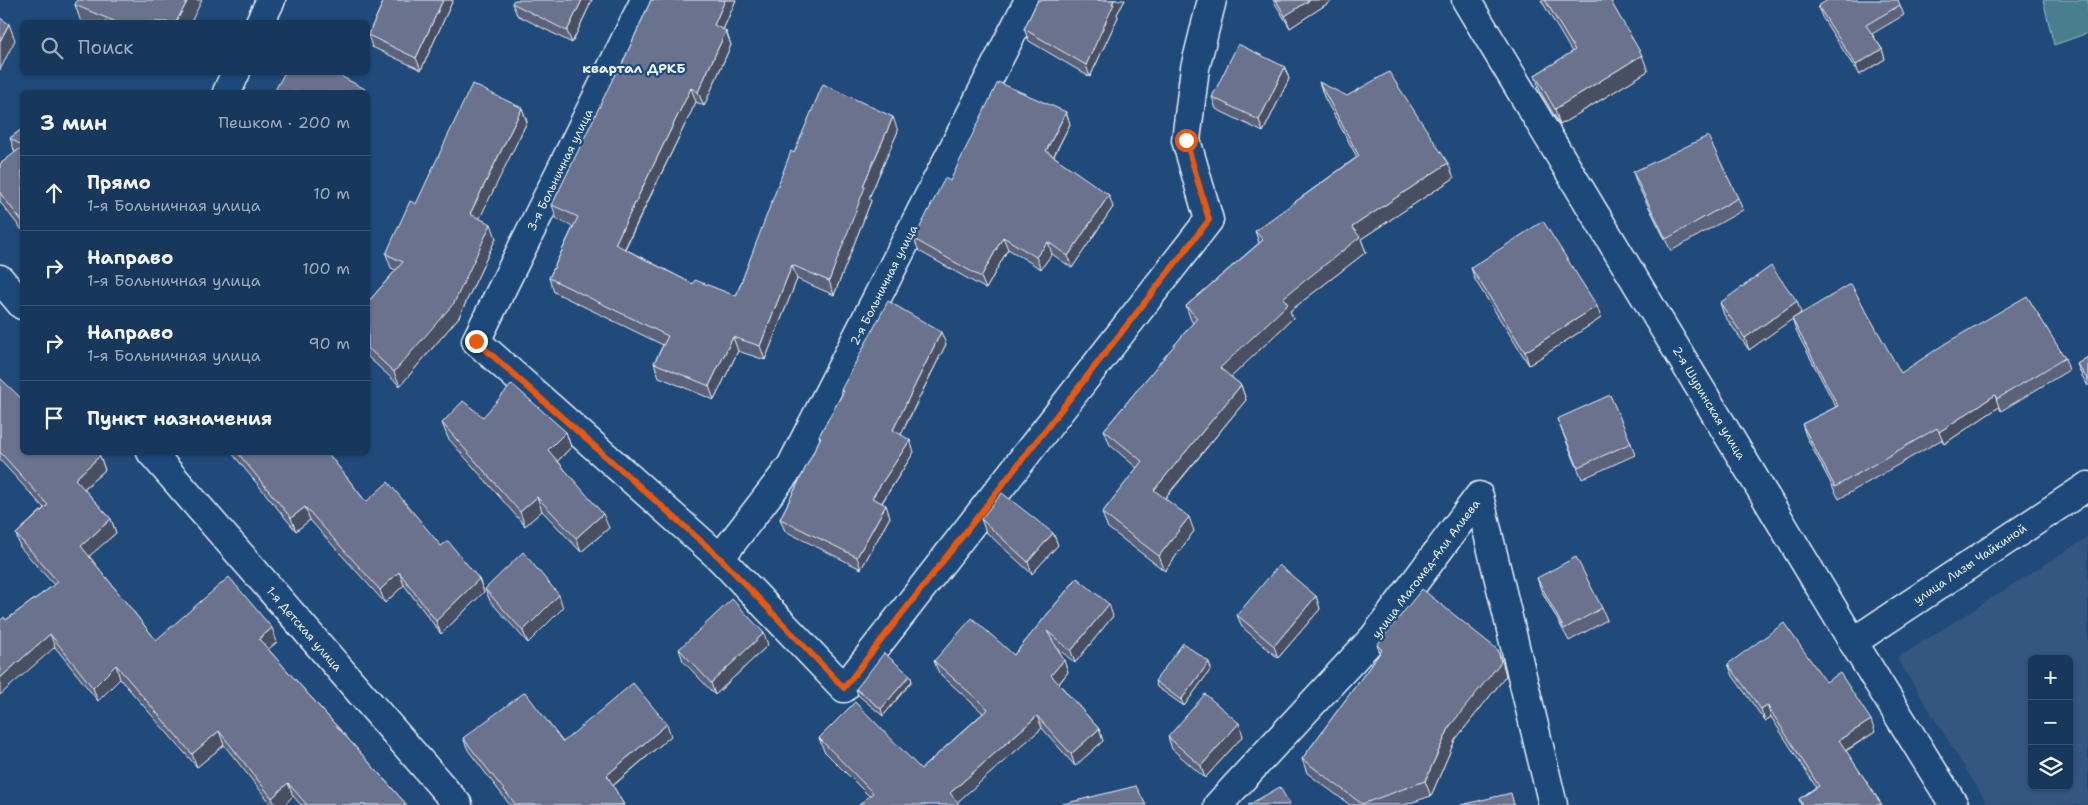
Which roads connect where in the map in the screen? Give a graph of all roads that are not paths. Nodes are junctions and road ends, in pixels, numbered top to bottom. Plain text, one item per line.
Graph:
1 (271, 0) edge
2 (645, 0) edge
3 (1029, 0) edge
4 (1212, 0) edge
5 (1466, 0) edge
6 (261, 20) edge
7 (235, 75) edge
8 (228, 90) edge
9 (0, 280) edge
10 (20, 303) edge
11 (154, 455) edge
12 (2088, 486) edge
13 (720, 558) junction
14 (1853, 642) junction
15 (458, 805) edge
16 (1218, 805) edge
17 (1553, 805) edge
18 (1954, 805) edge

1 - 6 street
2 - 13 street, 3-я Больничная улица
3 - 13 street, 2-я Больничная улица
4 - 13 street
5 - 14 street, 2-я Шуринская улица
7 - 8 street
9 - 10 street
11 - 15 street, 1-я Детская улица
12 - 14 street, улица Лизы Чайкиной
14 - 18 street, 2-я Шуринская улица
16 - 17 street, улица Магомед-Али Алиева

